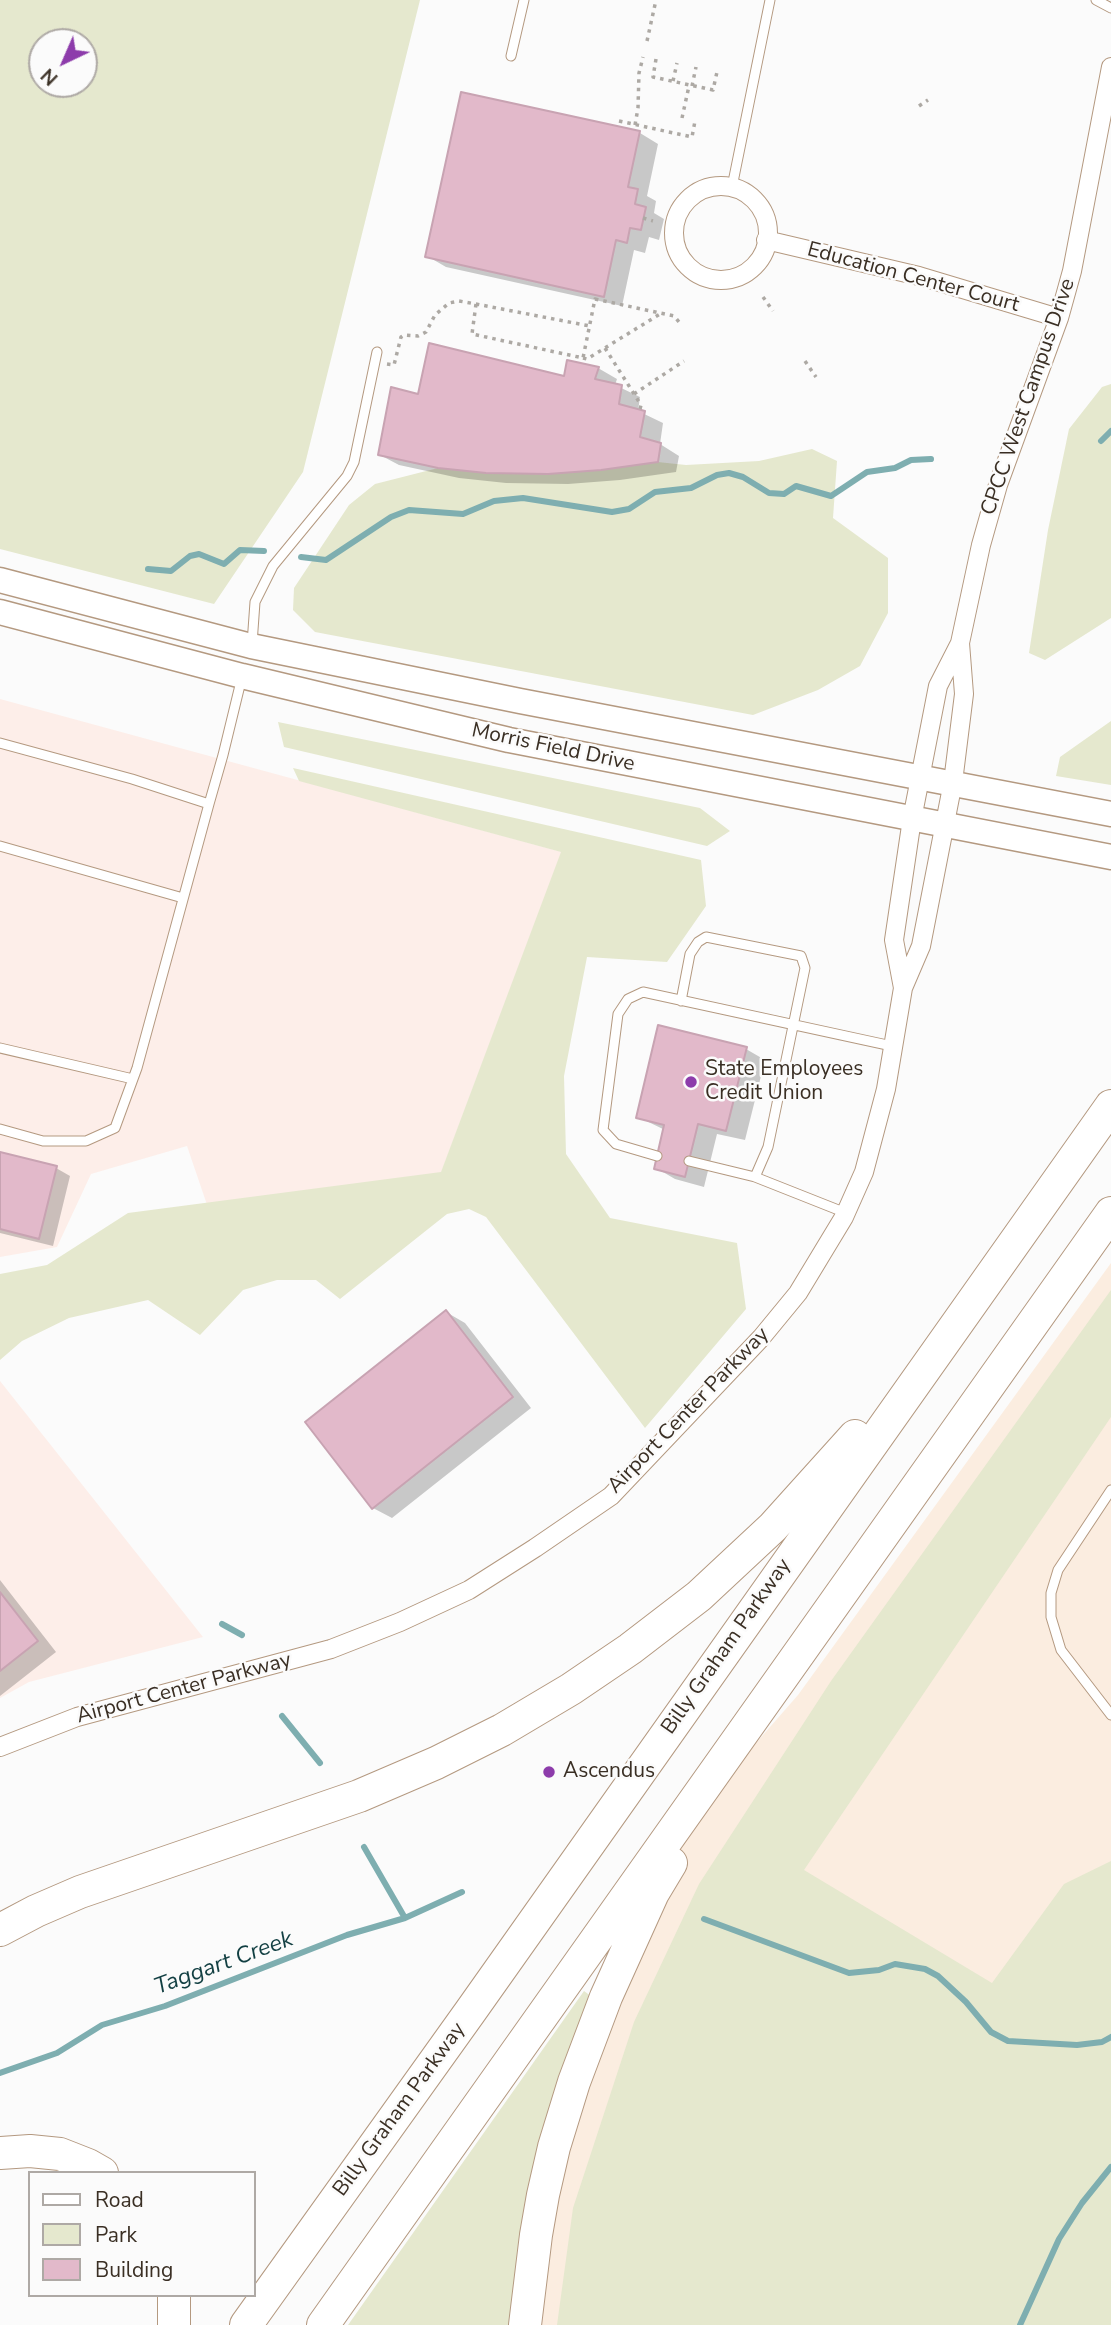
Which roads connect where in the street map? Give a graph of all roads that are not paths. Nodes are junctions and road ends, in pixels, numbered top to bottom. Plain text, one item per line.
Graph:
1 (524, 0) edge
2 (770, 0) edge
3 (1096, 0) edge
4 (1111, 8) edge
5 (511, 56) dead end
6 (1111, 67) edge
7 (732, 187) junction
8 (766, 240) junction
9 (1059, 318) junction
10 (377, 352) dead end
11 (0, 580) edge
12 (0, 612) edge
13 (960, 643) junction
14 (251, 646) junction
15 (242, 676) junction
16 (0, 743) edge
17 (920, 776) junction
18 (953, 782) junction
19 (209, 804) junction
20 (1111, 814) edge
21 (912, 819) junction
22 (944, 826) junction
23 (0, 846) edge
24 (1111, 857) edge
25 (183, 898) junction
26 (903, 988) junction
27 (681, 1001) junction
28 (792, 1025) junction
29 (892, 1046) junction
30 (0, 1048) edge
31 (133, 1079) junction
32 (1111, 1105) edge
33 (0, 1129) edge
34 (657, 1156) dead end
35 (689, 1161) dead end
36 (755, 1177) junction
37 (846, 1213) junction
38 (1111, 1213) edge
39 (958, 1320) junction
40 (1111, 1490) edge
41 (789, 1670) junction
42 (1111, 1715) edge
43 (0, 1747) edge
44 (0, 1930) edge
45 (0, 2153) edge
46 (98, 2171) edge
47 (174, 2297) edge
48 (174, 2325) edge
49 (246, 2325) edge
50 (323, 2325) edge
51 (526, 2325) edge

1 - 5 lane
2 - 7 lane
3 - 4 lane
6 - 9 street, CPCC West Campus Drive
7 - 8 street
7 - 8 street
8 - 9 street, Education Center Court
9 - 13 street, CPCC West Campus Drive
10 - 14 lane
11 - 14 street, Morris Field Drive
12 - 15 street, Morris Field Drive
13 - 17 street, CPCC West Campus Drive
13 - 18 street, CPCC West Campus Drive
14 - 15 street
14 - 17 street, Morris Field Drive
15 - 19 lane
15 - 21 street, Morris Field Drive
16 - 19 lane
17 - 18 street, Morris Field Drive
17 - 21 street, CPCC West Campus Drive
18 - 20 street, Morris Field Drive
18 - 22 street, Airport Center Parkway
19 - 25 lane
21 - 22 street, Morris Field Drive
21 - 26 street, Airport Center Parkway
22 - 24 street, Morris Field Drive
22 - 26 street, Airport Center Parkway
23 - 25 lane
25 - 31 lane
26 - 29 street, Airport Center Parkway
27 - 28 lane
27 - 28 lane
27 - 34 lane
28 - 29 lane
28 - 36 lane
29 - 37 street, Airport Center Parkway
30 - 31 lane
31 - 33 lane
32 - 39 highway, Billy Graham Parkway
35 - 36 lane
36 - 37 lane
37 - 43 street, Airport Center Parkway
38 - 41 highway
39 - 44 highway
39 - 49 highway, Billy Graham Parkway
40 - 42 lane
41 - 50 highway
41 - 51 highway
45 - 46 highway
47 - 48 highway

